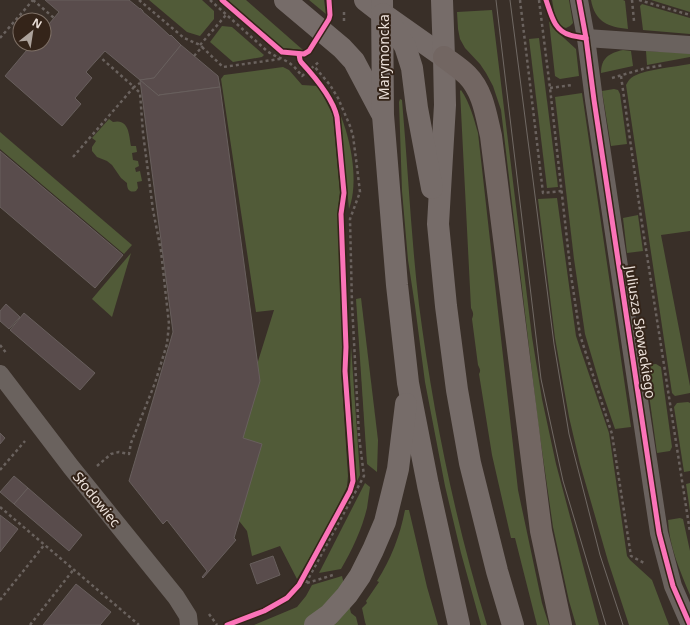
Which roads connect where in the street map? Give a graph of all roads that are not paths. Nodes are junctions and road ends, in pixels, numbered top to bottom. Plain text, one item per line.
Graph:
1 (286, 0) edge
2 (365, 0) edge
3 (442, 0) edge
4 (579, 0) edge
5 (383, 7) edge
6 (586, 38) junction
7 (690, 45) edge
8 (444, 58) junction
9 (383, 115) junction
10 (438, 224) junction
11 (0, 374) edge
12 (408, 383) junction
13 (189, 625) edge
14 (314, 625) edge
15 (459, 625) edge
16 (513, 625) edge
17 (561, 625) edge
18 (690, 625) edge

1 - 9 main road
2 - 5 main road
3 - 8 main road
4 - 6 street
5 - 8 main road
5 - 9 main road, Marymoncka
5 - 10 main road
6 - 7 street
6 - 18 street, Juliusza Słowackiego
8 - 10 main road
8 - 17 highway
9 - 12 main road
10 - 16 main road
11 - 13 street, Słodowiec
12 - 14 main road
12 - 15 main road

